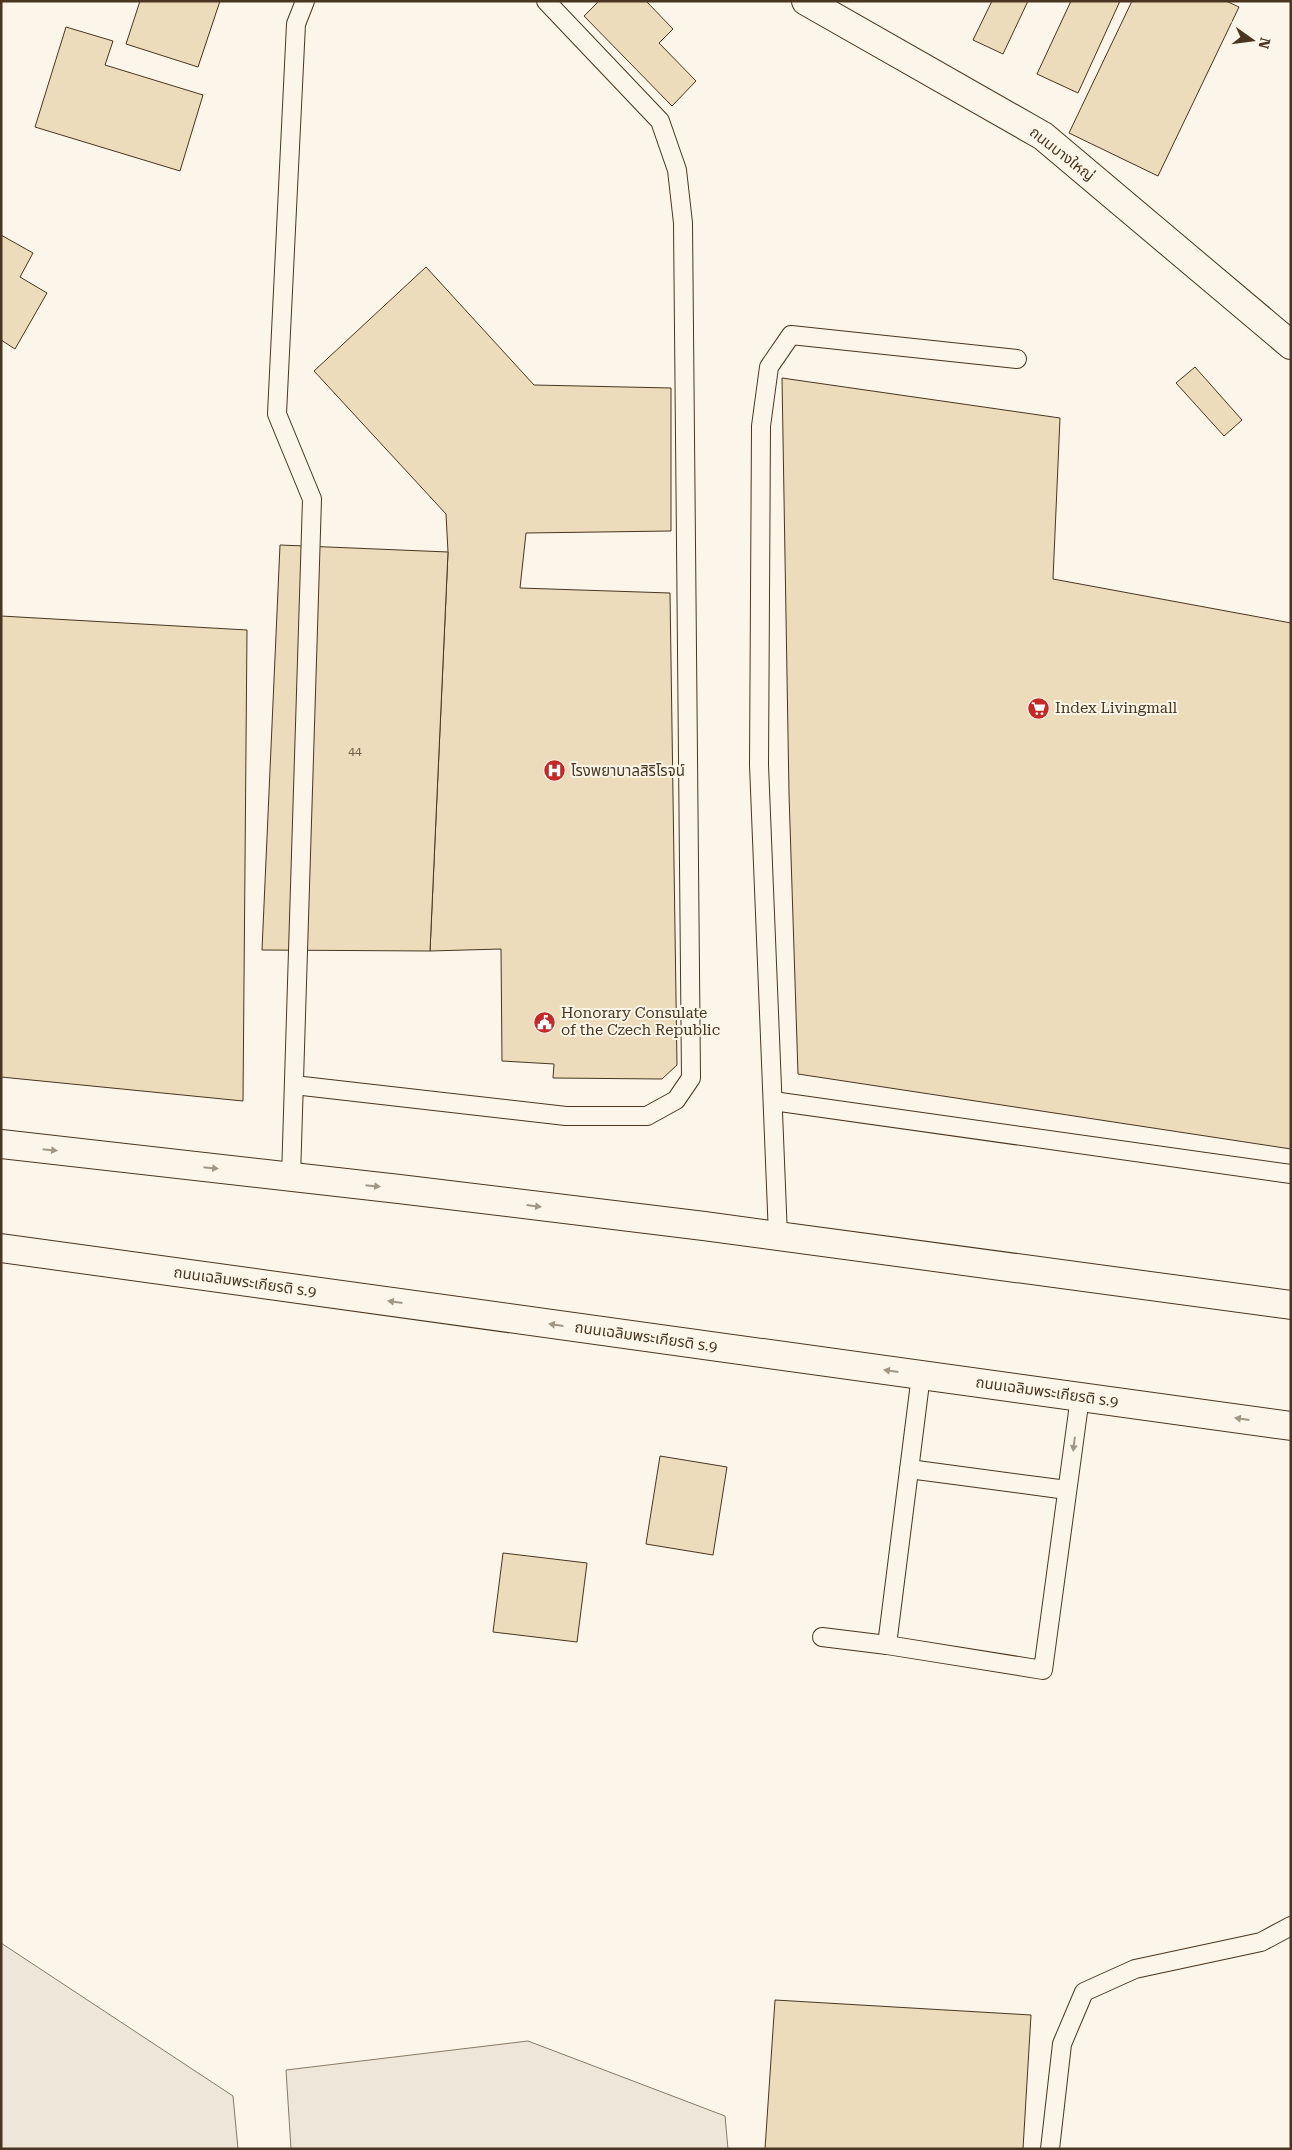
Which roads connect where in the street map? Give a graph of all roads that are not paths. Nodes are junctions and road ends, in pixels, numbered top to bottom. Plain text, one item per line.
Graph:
1 (304, 1) edge
2 (546, 1) edge
3 (806, 1) edge
4 (1291, 345) edge
5 (1017, 359) dead end
6 (294, 1085) junction
7 (773, 1101) junction
8 (1, 1144) edge
9 (1291, 1174) edge
10 (291, 1177) junction
11 (778, 1236) junction
12 (1, 1248) edge
13 (1291, 1305) edge
14 (921, 1375) junction
15 (1080, 1397) junction
16 (1291, 1426) edge
17 (909, 1469) junction
18 (1067, 1490) junction
19 (822, 1637) dead end
20 (887, 1645) junction
21 (1291, 1926) edge
22 (1050, 2149) edge

1 - 6 lane
2 - 6 lane
3 - 4 main road, ถนนบางใหญ่
5 - 7 lane
6 - 10 lane
7 - 9 lane
7 - 11 lane
8 -> 10 main road
10 -> 11 main road
11 - 13 main road
14 -> 12 main road, ถนนเฉลิมพระเกียรติ ร.9
14 - 15 main road, ถนนเฉลิมพระเกียรติ ร.9
14 - 17 lane
16 -> 15 main road, ถนนเฉลิมพระเกียรติ ร.9
15 -> 18 lane
17 - 18 lane
17 - 20 lane
18 - 20 lane
19 - 20 lane
21 - 22 lane

